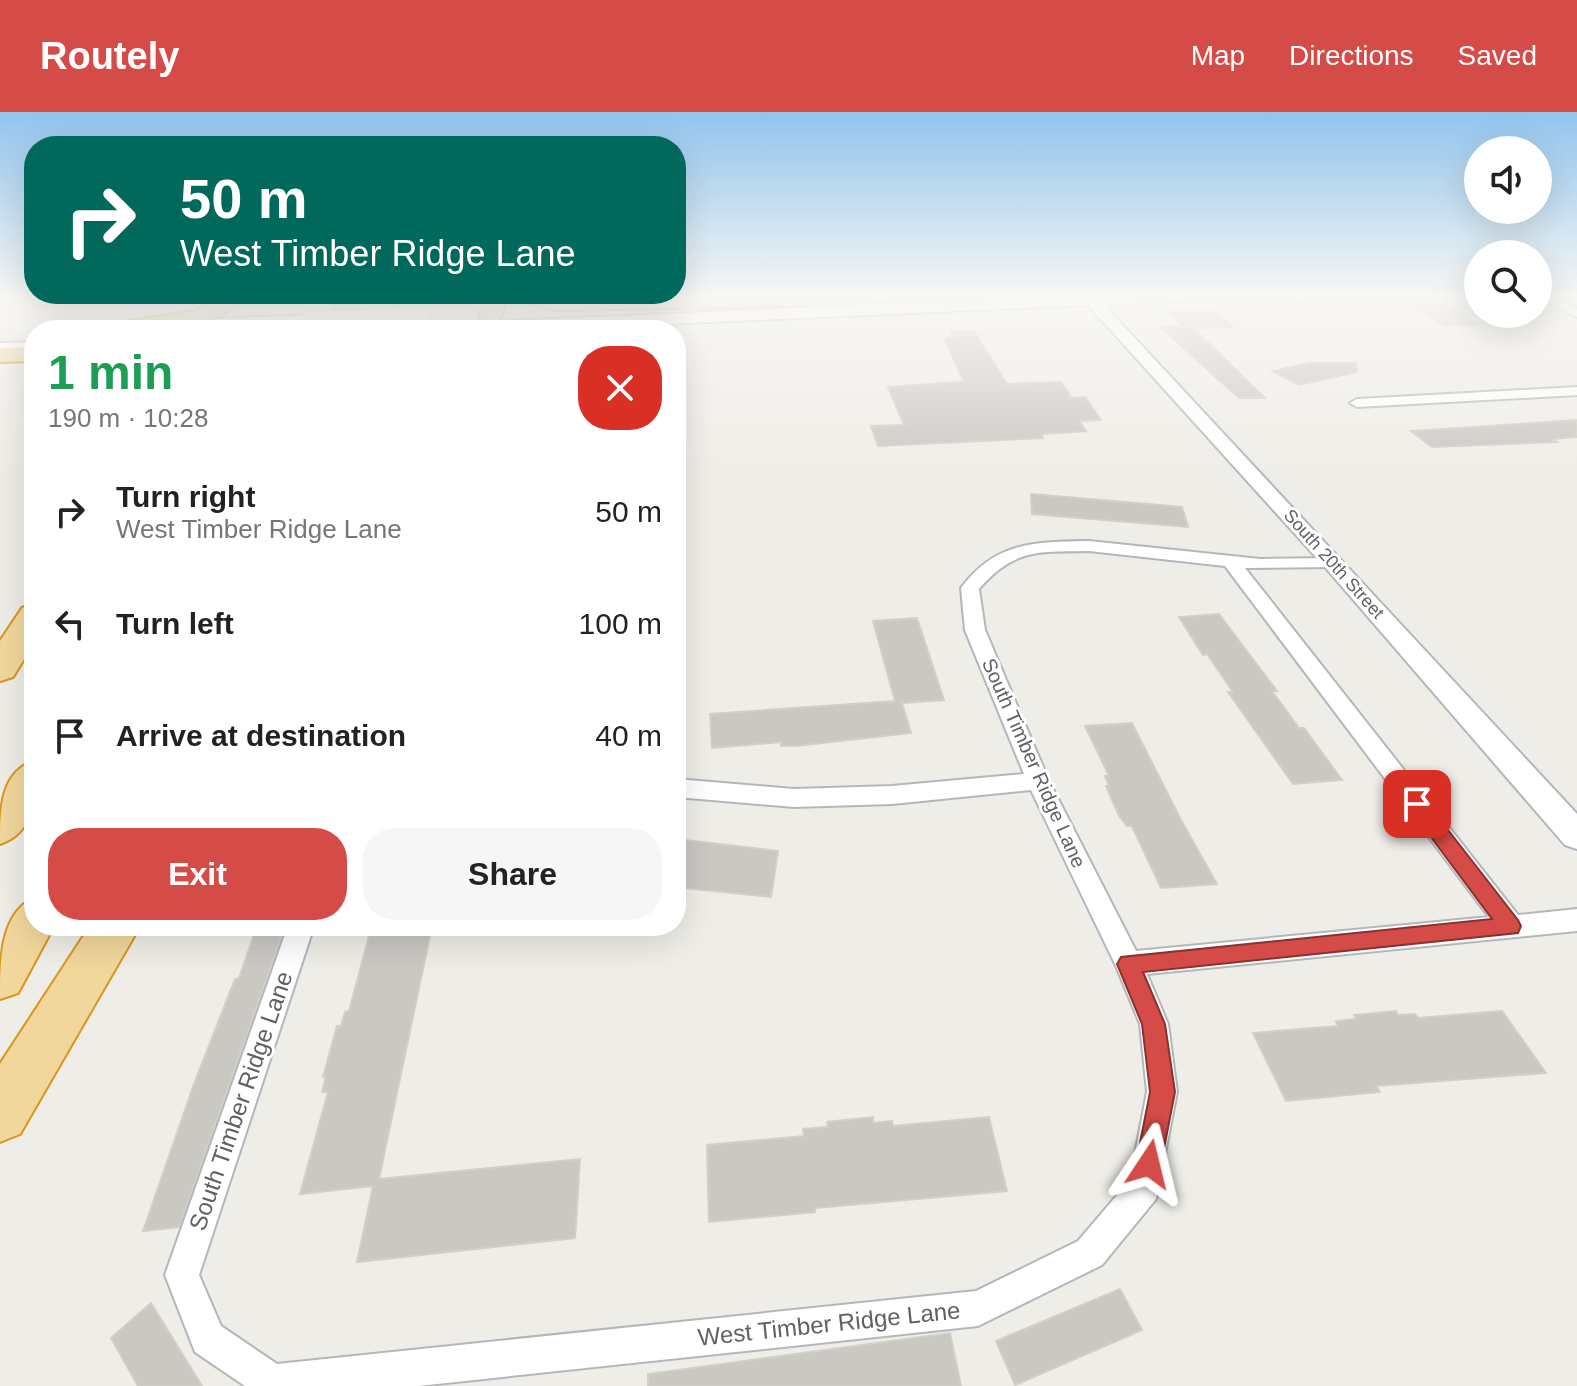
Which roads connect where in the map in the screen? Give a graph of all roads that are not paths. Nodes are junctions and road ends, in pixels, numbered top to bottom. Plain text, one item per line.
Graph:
1 (1143, 354) edge
2 (1577, 391) edge
3 (1357, 403) dead end
4 (1326, 555) junction
5 (1232, 560) junction
6 (24, 631) edge
7 (0, 669) edge
8 (1038, 781) junction
9 (686, 789) edge
10 (24, 791) edge
11 (0, 827) edge
12 (1577, 836) edge
13 (1577, 920) edge
14 (1511, 926) junction
15 (24, 935) edge
16 (110, 936) edge
17 (298, 936) edge
18 (1129, 964) junction
19 (0, 977) edge
20 (0, 1114) edge
21 (182, 1275) joint

1 - 4 main road, South 20th Street
2 - 3 street
4 - 5 street
4 - 12 main road, South 20th Street
5 - 8 street, South Timber Ridge Lane
5 - 14 street
6 - 7 highway
8 - 9 street
8 - 18 street, South Timber Ridge Lane
10 - 11 highway
13 - 14 street
14 - 18 street
15 - 19 highway
16 - 20 highway
17 - 21 street, South Timber Ridge Lane
18 - 21 street, West Timber Ridge Lane

